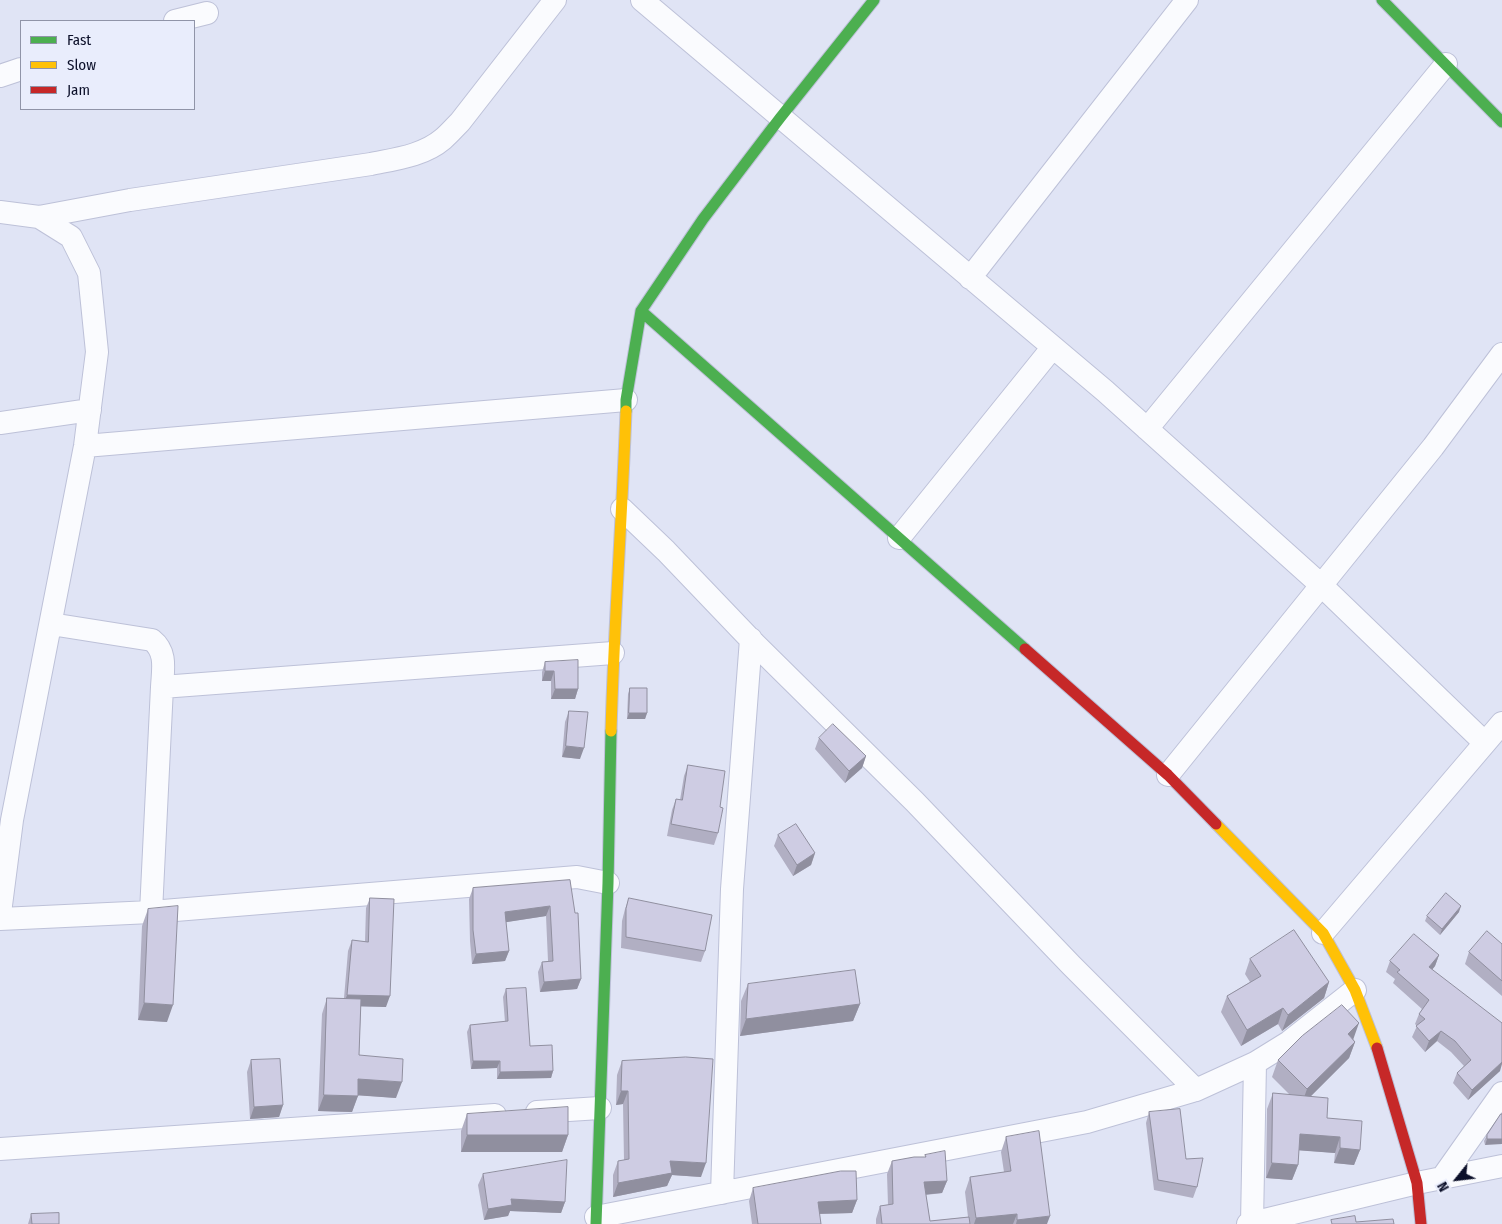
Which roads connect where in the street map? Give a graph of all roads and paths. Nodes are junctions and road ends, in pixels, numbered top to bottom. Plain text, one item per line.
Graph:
1 (554, 0) edge
2 (642, 0) edge
3 (874, 0) edge
4 (1188, 0) edge
5 (1382, 0) edge
6 (208, 13) dead end
7 (179, 20) edge
8 (1446, 64) junction
9 (20, 69) edge
10 (0, 76) edge
11 (780, 118) junction
12 (1502, 122) edge
13 (0, 212) edge
14 (39, 217) junction
15 (970, 278) junction
16 (640, 311) junction
17 (1053, 347) junction
18 (1502, 354) edge
19 (626, 400) junction
20 (90, 410) junction
21 (0, 423) edge
22 (1147, 429) junction
23 (85, 446) junction
24 (622, 509) junction
25 (898, 538) junction
26 (1321, 585) junction
27 (51, 624) junction
28 (751, 639) junction
29 (613, 654) junction
30 (162, 687) junction
31 (1502, 723) edge
32 (1485, 742) junction
33 (1168, 775) junction
34 (4, 852) edge
35 (608, 883) junction
36 (151, 912) junction
37 (0, 913) edge
38 (0, 919) edge
39 (1323, 933) junction
40 (1354, 990) junction
41 (1255, 1063) junction
42 (1196, 1090) junction
43 (1502, 1094) edge
44 (600, 1108) junction
45 (0, 1149) edge
46 (1502, 1166) edge
47 (1442, 1178) junction
48 (1417, 1183) junction
49 (722, 1193) junction
50 (596, 1221) edge
51 (1250, 1224) edge
52 (1420, 1224) edge

1 - 14 street
2 - 11 street
3 - 11 street
4 - 15 street
5 - 8 street
6 - 7 street
8 - 12 street
8 - 22 street
9 - 10 street
11 - 15 street
11 - 16 street
13 - 14 street
14 - 20 street
15 - 17 street
16 - 19 street
16 - 25 street
17 - 22 street
17 - 25 street
18 - 26 street
19 - 23 street
19 - 24 street
20 - 21 street
20 - 23 street
22 - 26 street
23 - 27 street
24 - 28 street
24 - 29 street
25 - 33 street
26 - 32 street
26 - 33 street
27 - 30 street
27 - 34 street
28 - 42 street
28 - 49 street
29 - 30 street
29 - 35 street
30 - 36 street
31 - 32 street
32 - 39 street
33 - 39 street
34 - 37 street
35 - 36 street
35 - 44 street
36 - 38 street
39 - 40 street
40 - 41 street
40 - 48 street
41 - 42 street
41 - 51 street
42 - 49 street
43 - 47 street
44 - 45 street
44 - 50 street
46 - 47 street
47 - 48 street
48 - 51 street
48 - 52 street
49 - 50 street

